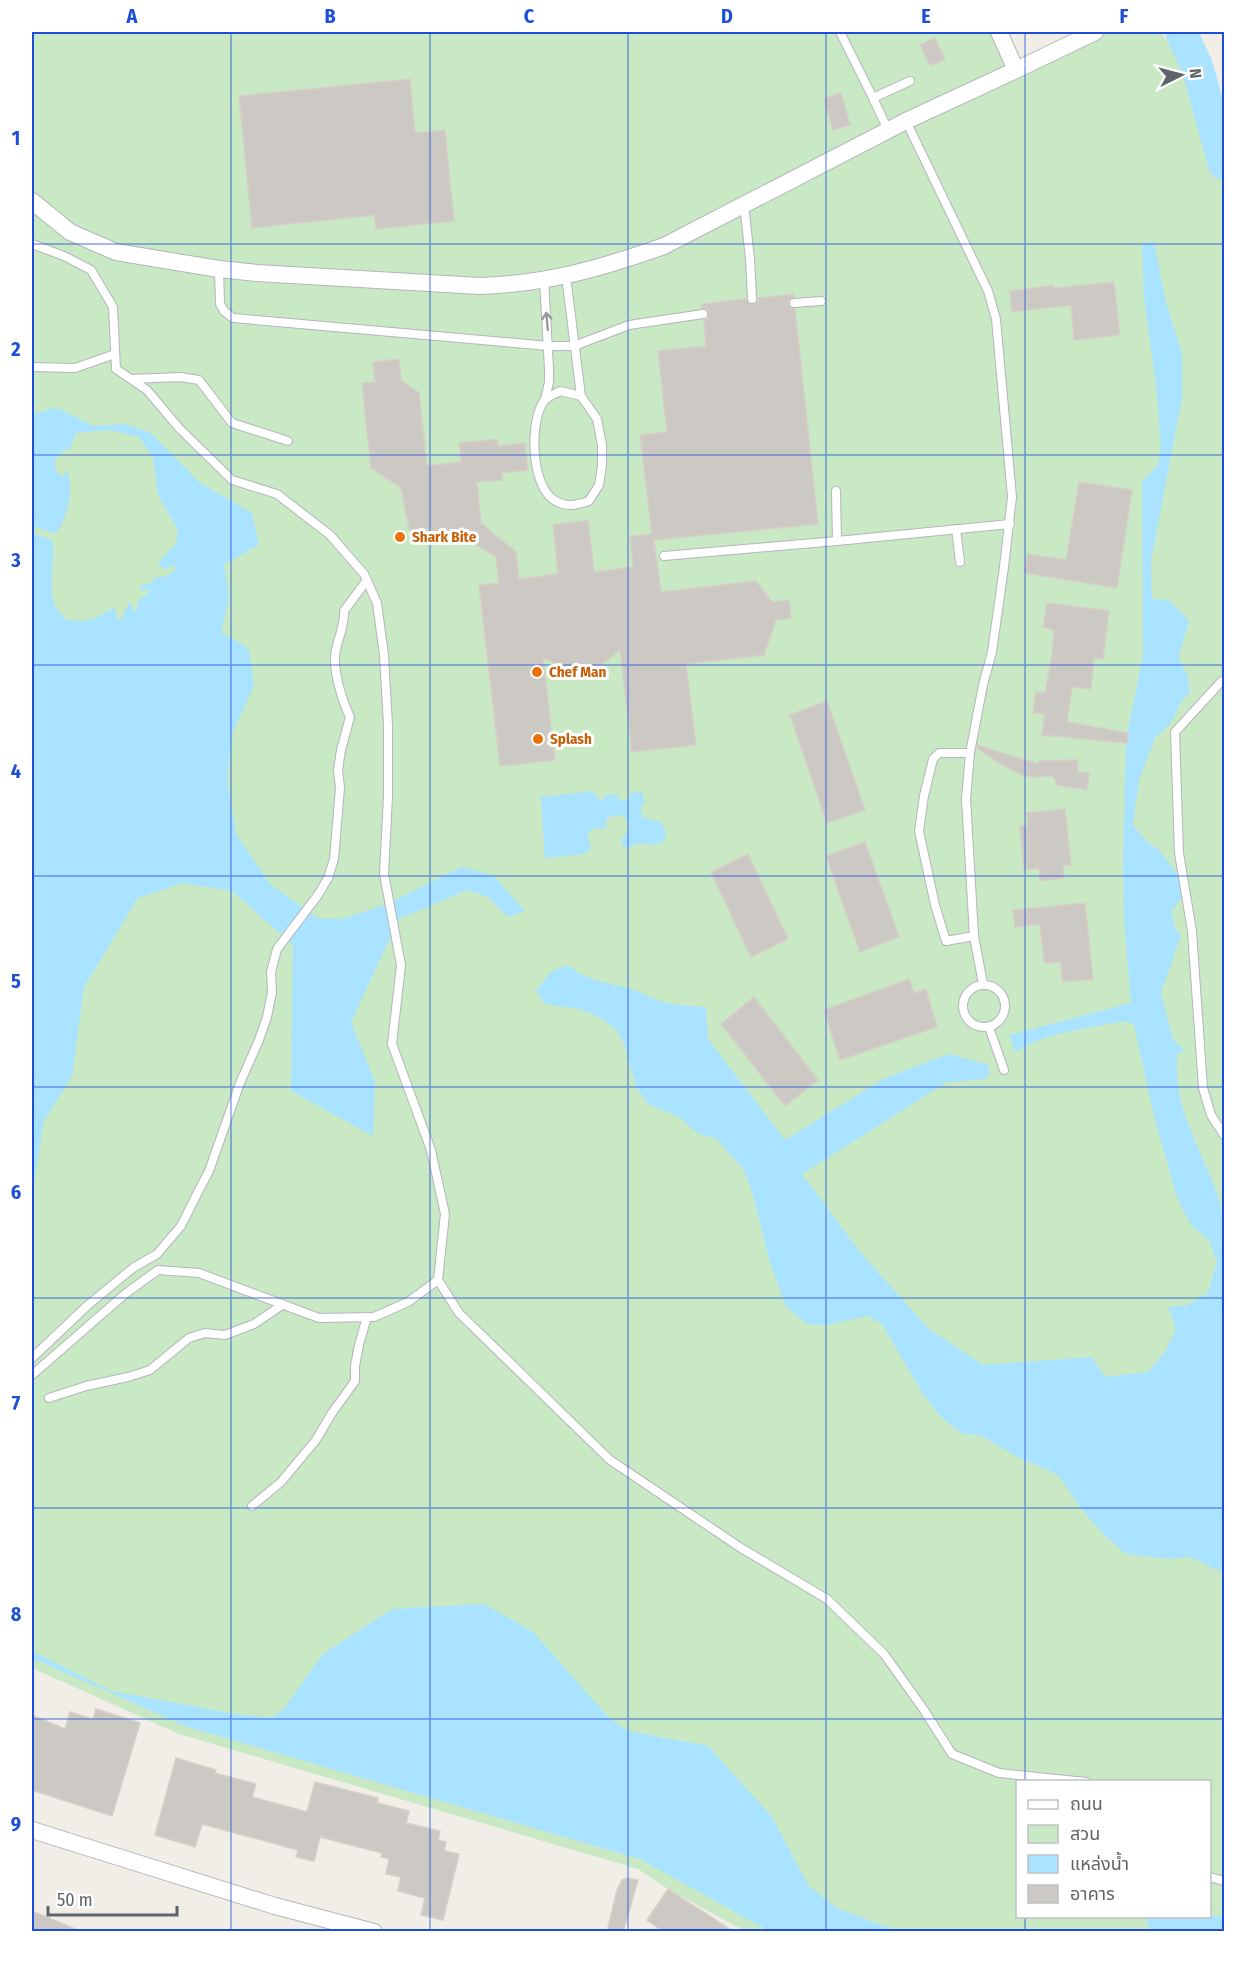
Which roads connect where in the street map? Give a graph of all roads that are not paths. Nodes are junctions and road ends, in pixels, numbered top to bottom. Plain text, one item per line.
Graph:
1 (840, 32) edge
2 (999, 32) edge
3 (1095, 32) edge
4 (1016, 70) junction
5 (910, 81) dead end
6 (873, 98) junction
7 (906, 121) junction
8 (888, 130) junction
9 (32, 201) edge
10 (744, 204) junction
11 (32, 244) edge
12 (219, 269) junction
13 (566, 276) junction
14 (544, 279) junction
15 (752, 299) dead end
16 (821, 301) dead end
17 (794, 303) dead end
18 (703, 314) dead end
19 (549, 346) junction
20 (574, 346) junction
21 (115, 354) junction
22 (32, 367) edge
23 (132, 379) junction
24 (581, 396) junction
25 (545, 400) junction
26 (288, 441) dead end
27 (836, 490) dead end
28 (1010, 524) junction
29 (956, 529) junction
30 (837, 541) junction
31 (664, 556) dead end
32 (960, 562) dead end
33 (367, 580) junction
34 (1224, 680) edge
35 (970, 753) junction
36 (974, 936) junction
37 (983, 984) junction
38 (989, 1027) junction
39 (1004, 1070) dead end
40 (1224, 1135) edge
41 (438, 1280) junction
42 (282, 1305) junction
43 (367, 1317) junction
44 (32, 1358) edge
45 (32, 1375) edge
46 (49, 1398) dead end
47 (252, 1506) dead end
48 (1067, 1780) edge
49 (32, 1830) edge
50 (374, 1932) edge

1 - 6 lane
2 - 4 street
3 - 4 street
4 - 7 street
5 - 6 lane
6 - 8 lane
7 - 8 street
7 - 28 lane
8 - 10 street
9 - 12 street
10 - 13 street
10 - 15 lane
11 - 21 lane
12 - 14 street
12 - 19 lane
13 - 14 street
13 - 20 lane
19 -> 14 lane
16 - 17 lane
18 - 20 lane
19 - 20 lane
19 - 25 lane
20 - 24 lane
21 - 22 lane
21 - 23 lane
23 - 26 lane
23 - 33 lane
24 - 25 lane
24 - 25 lane
27 - 30 lane
28 - 29 lane
28 - 35 lane
29 - 30 lane
29 - 32 lane
30 - 31 lane
33 - 41 lane
33 - 44 lane
34 - 40 lane
35 - 36 lane
35 - 36 lane
36 - 37 lane
37 - 38 lane
37 - 38 lane
38 - 39 lane
41 - 43 lane
41 - 48 lane
42 - 43 lane
42 - 45 lane
42 - 46 lane
43 - 47 lane
49 - 50 street

